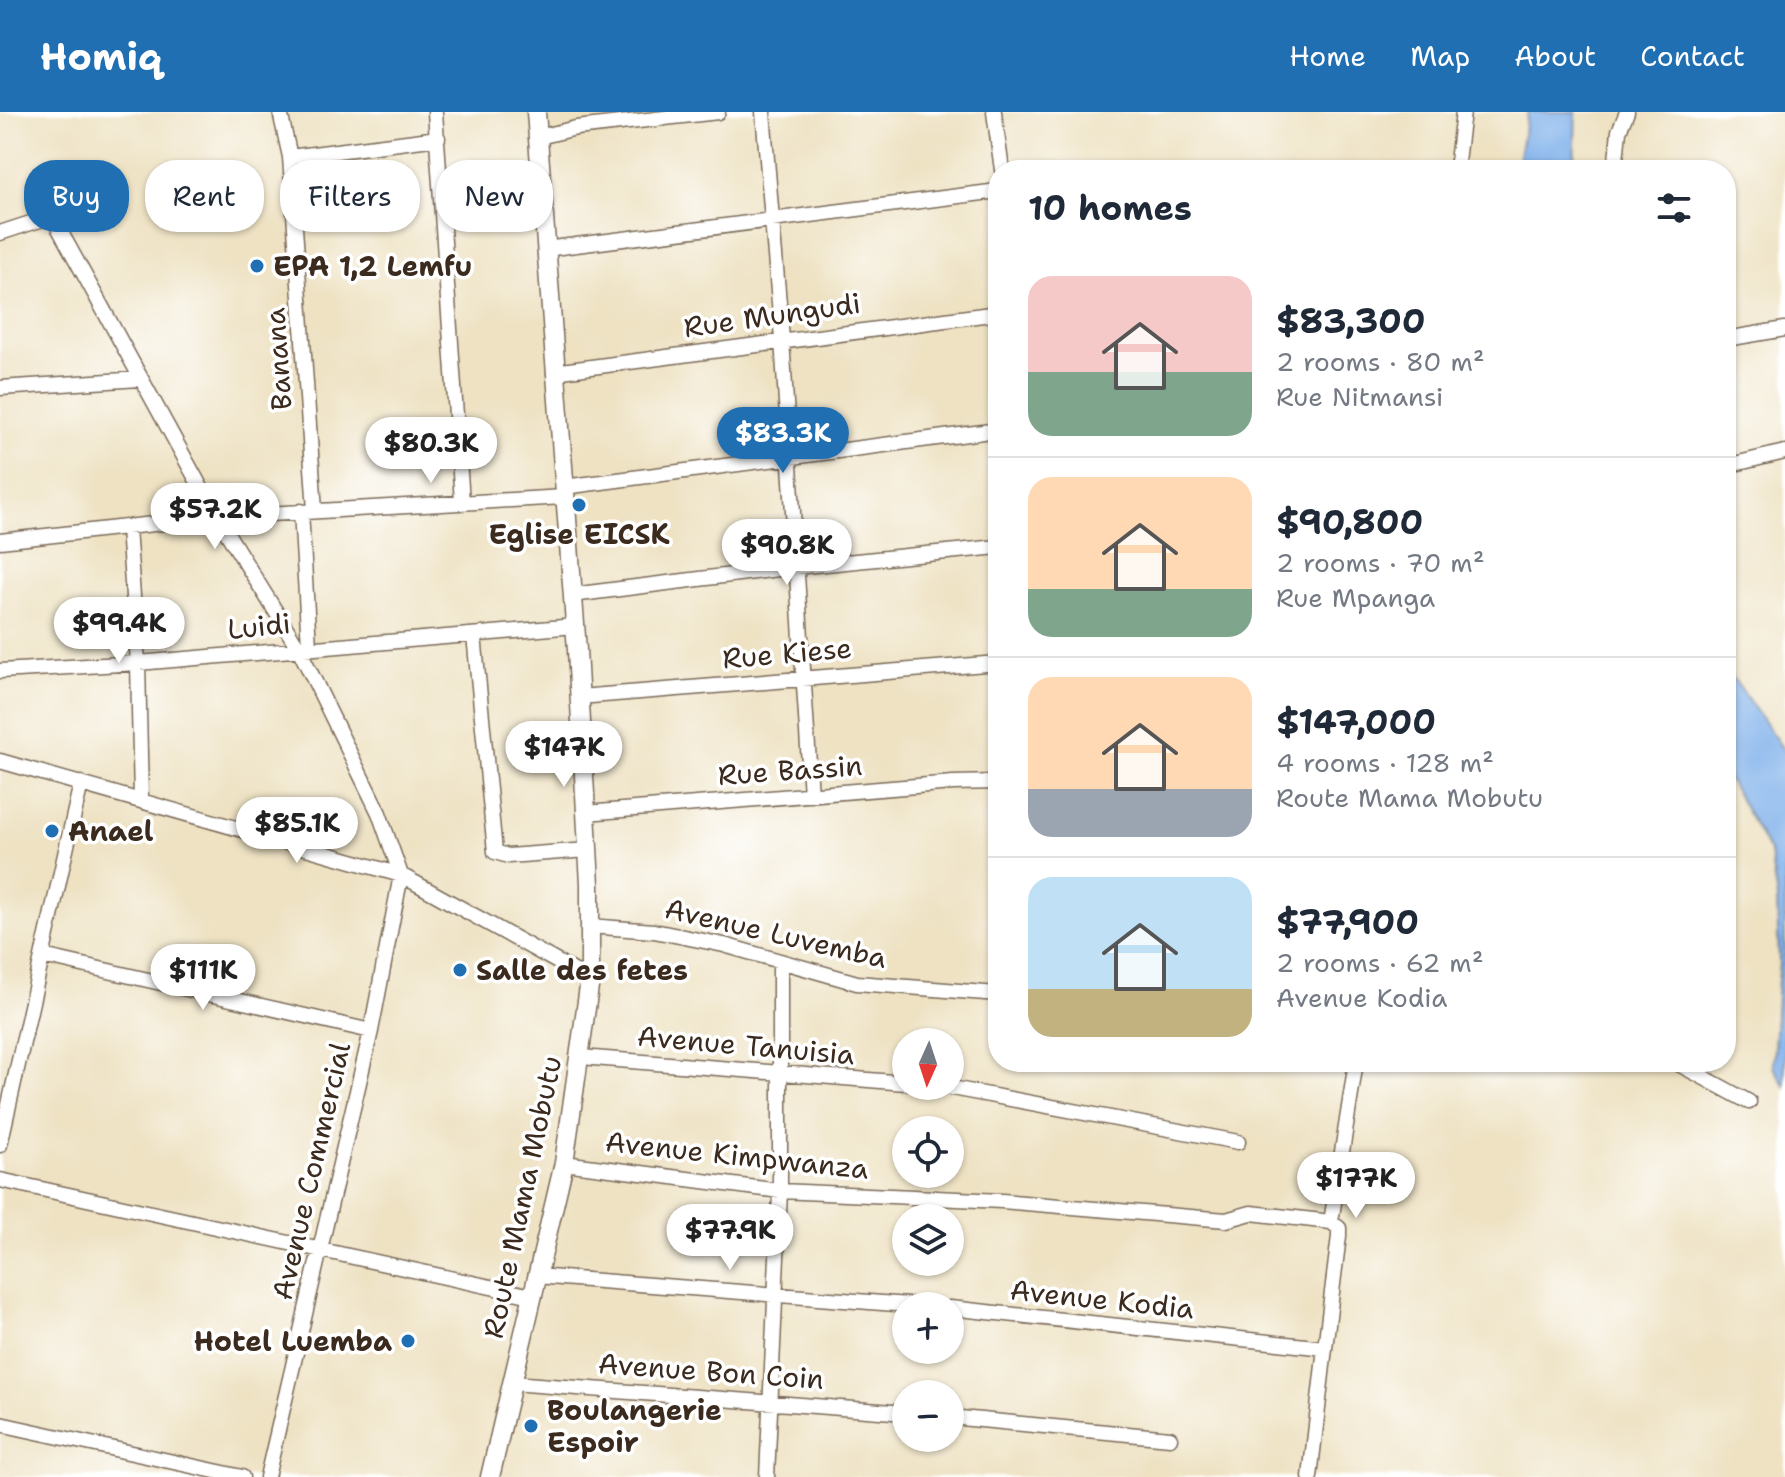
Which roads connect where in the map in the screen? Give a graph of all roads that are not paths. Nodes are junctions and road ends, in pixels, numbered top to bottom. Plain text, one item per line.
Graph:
1 (280, 112) edge
2 (435, 112) edge
3 (536, 112) edge
4 (718, 112) edge
5 (763, 112) edge
6 (994, 112) edge
7 (1463, 112) edge
8 (1627, 112) edge
9 (539, 137) junction
10 (438, 138) junction
11 (290, 157) junction
12 (1001, 160) edge
13 (1457, 160) edge
14 (1616, 160) edge
15 (988, 192) edge
16 (773, 221) junction
17 (0, 233) edge
18 (545, 249) junction
19 (988, 314) edge
20 (1785, 329) edge
21 (1736, 337) edge
22 (782, 339) junction
23 (554, 372) junction
24 (140, 379) junction
25 (0, 388) edge
26 (988, 431) edge
27 (1785, 452) edge
28 (787, 455) junction
29 (1736, 464) edge
30 (564, 492) junction
31 (462, 502) junction
32 (308, 510) junction
33 (217, 517) junction
34 (128, 529) junction
35 (0, 541) edge
36 (988, 548) edge
37 (795, 567) junction
38 (572, 595) junction
39 (575, 626) junction
40 (474, 635) junction
41 (304, 648) junction
42 (138, 663) junction
43 (988, 664) edge
44 (0, 671) edge
45 (803, 677) junction
46 (579, 697) junction
47 (0, 761) edge
48 (81, 783) junction
49 (988, 783) edge
50 (811, 795) junction
51 (141, 800) junction
52 (586, 813) junction
53 (588, 850) junction
54 (401, 875) junction
55 (589, 926) junction
56 (43, 956) junction
57 (780, 962) junction
58 (590, 980) junction
59 (988, 993) edge
60 (371, 1031) junction
61 (581, 1057) junction
62 (1354, 1072) edge
63 (1694, 1072) edge
64 (778, 1073) junction
65 (892, 1082) edge
66 (964, 1090) edge
67 (1749, 1102) dead end
68 (1238, 1142) dead end
69 (0, 1145) edge
70 (564, 1163) junction
71 (0, 1180) edge
72 (780, 1191) junction
73 (1331, 1222) junction
74 (317, 1250) junction
75 (536, 1276) junction
76 (774, 1294) junction
77 (532, 1296) junction
78 (892, 1304) edge
79 (964, 1310) edge
80 (1325, 1348) junction
81 (512, 1383) junction
82 (770, 1401) junction
83 (892, 1412) edge
84 (964, 1418) edge
85 (0, 1424) edge
86 (1170, 1438) dead end
87 (242, 1477) edge
88 (267, 1477) edge
89 (490, 1477) edge
90 (767, 1477) edge
91 (1310, 1477) edge

1 - 11 street, Banana
2 - 10 street
3 - 9 street, Route Mama Mobutu
4 - 9 street
5 - 16 street
6 - 12 street
7 - 13 street
8 - 14 street
9 - 18 street, Route Mama Mobutu
10 - 11 street
10 - 31 street
11 - 32 street, Banana
15 - 16 street
16 - 18 street
16 - 22 street
17 - 24 street
18 - 23 street, Route Mama Mobutu
19 - 22 street, Rue Mungudi
20 - 21 street
22 - 23 street, Rue Mungudi
22 - 28 street
23 - 30 street, Route Mama Mobutu
24 - 25 street
24 - 33 street
26 - 28 street
27 - 29 street
28 - 30 street
28 - 37 street
30 - 31 street
30 - 38 street, Route Mama Mobutu
31 - 32 street
32 - 33 street
32 - 41 street, Banana
33 - 34 street
33 - 41 street
34 - 35 street
34 - 42 street
36 - 37 street
37 - 38 street
37 - 45 street
38 - 39 street, Route Mama Mobutu
39 - 40 street, Luidi
39 - 46 street, Route Mama Mobutu
40 - 41 street, Luidi
40 - 53 street
41 - 42 street, Luidi
41 - 54 street
42 - 44 street, Luidi
42 - 51 street
43 - 45 street, Rue Kiese
45 - 46 street, Rue Kiese
45 - 50 street
46 - 52 street, Route Mama Mobutu
47 - 48 street
48 - 51 street
48 - 56 street
49 - 50 street, Rue Bassin
50 - 52 street, Rue Bassin
51 - 54 street
52 - 53 street, Route Mama Mobutu
53 - 55 street, Route Mama Mobutu
54 - 58 street
54 - 60 street, Avenue Commercial
55 - 57 street, Avenue Luvemba
55 - 58 street, Route Mama Mobutu
56 - 60 street
56 - 69 street
57 - 59 street, Avenue Luvemba
57 - 64 street
58 - 61 street, Route Mama Mobutu
60 - 74 street, Avenue Commercial
61 - 64 street, Avenue Tanuisia
61 - 70 street, Route Mama Mobutu
62 - 73 street
63 - 67 street
64 - 65 street, Avenue Tanuisia
64 - 72 street
66 - 68 street
70 - 72 street, Avenue Kimpwanza
70 - 75 street, Route Mama Mobutu
71 - 74 street
72 - 73 street, Avenue Kimpwanza
72 - 76 street
73 - 80 street
74 - 77 street
74 - 88 street, Avenue Commercial
75 - 76 street
75 - 77 street, Route Mama Mobutu
76 - 78 street
76 - 82 street
77 - 81 street, Route Mama Mobutu
79 - 80 street, Avenue Kodia
80 - 91 street
81 - 82 street, Avenue Bon Coin
81 - 89 street, Route Mama Mobutu
82 - 83 street, Avenue Bon Coin
82 - 90 street
84 - 86 street
85 - 87 street

